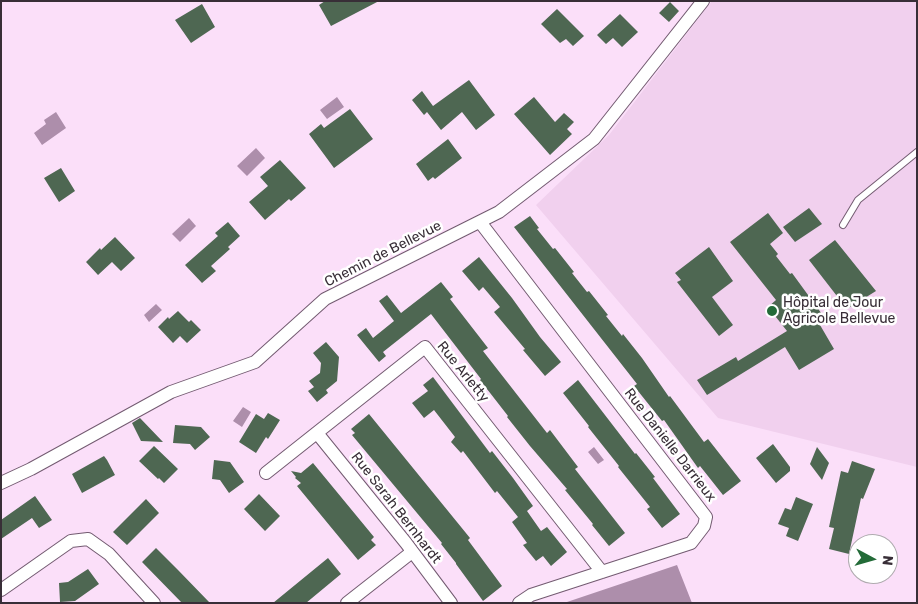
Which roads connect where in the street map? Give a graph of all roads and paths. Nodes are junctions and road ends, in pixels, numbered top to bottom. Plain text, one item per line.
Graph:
1 (702, 1) edge
2 (917, 152) edge
3 (480, 222) junction
4 (843, 225) dead end
5 (317, 433) junction
6 (266, 473) dead end
7 (1, 483) edge
8 (412, 552) junction
9 (602, 572) junction
10 (1, 590) edge
11 (154, 603) edge
12 (347, 603) edge
13 (452, 603) edge
14 (519, 603) edge

1 - 3 street, Chemin de Bellevue
2 - 4 lane
3 - 7 street, Chemin de Bellevue
3 - 9 street, Rue Danielle Darrieux
5 - 6 street, Rue Arletty
5 - 8 street, Rue Sarah Bernhardt
5 - 9 street, Rue Arletty
8 - 12 street
8 - 13 street, Rue Sarah Bernhardt
9 - 14 street, Rue Danielle Darrieux
10 - 11 street

